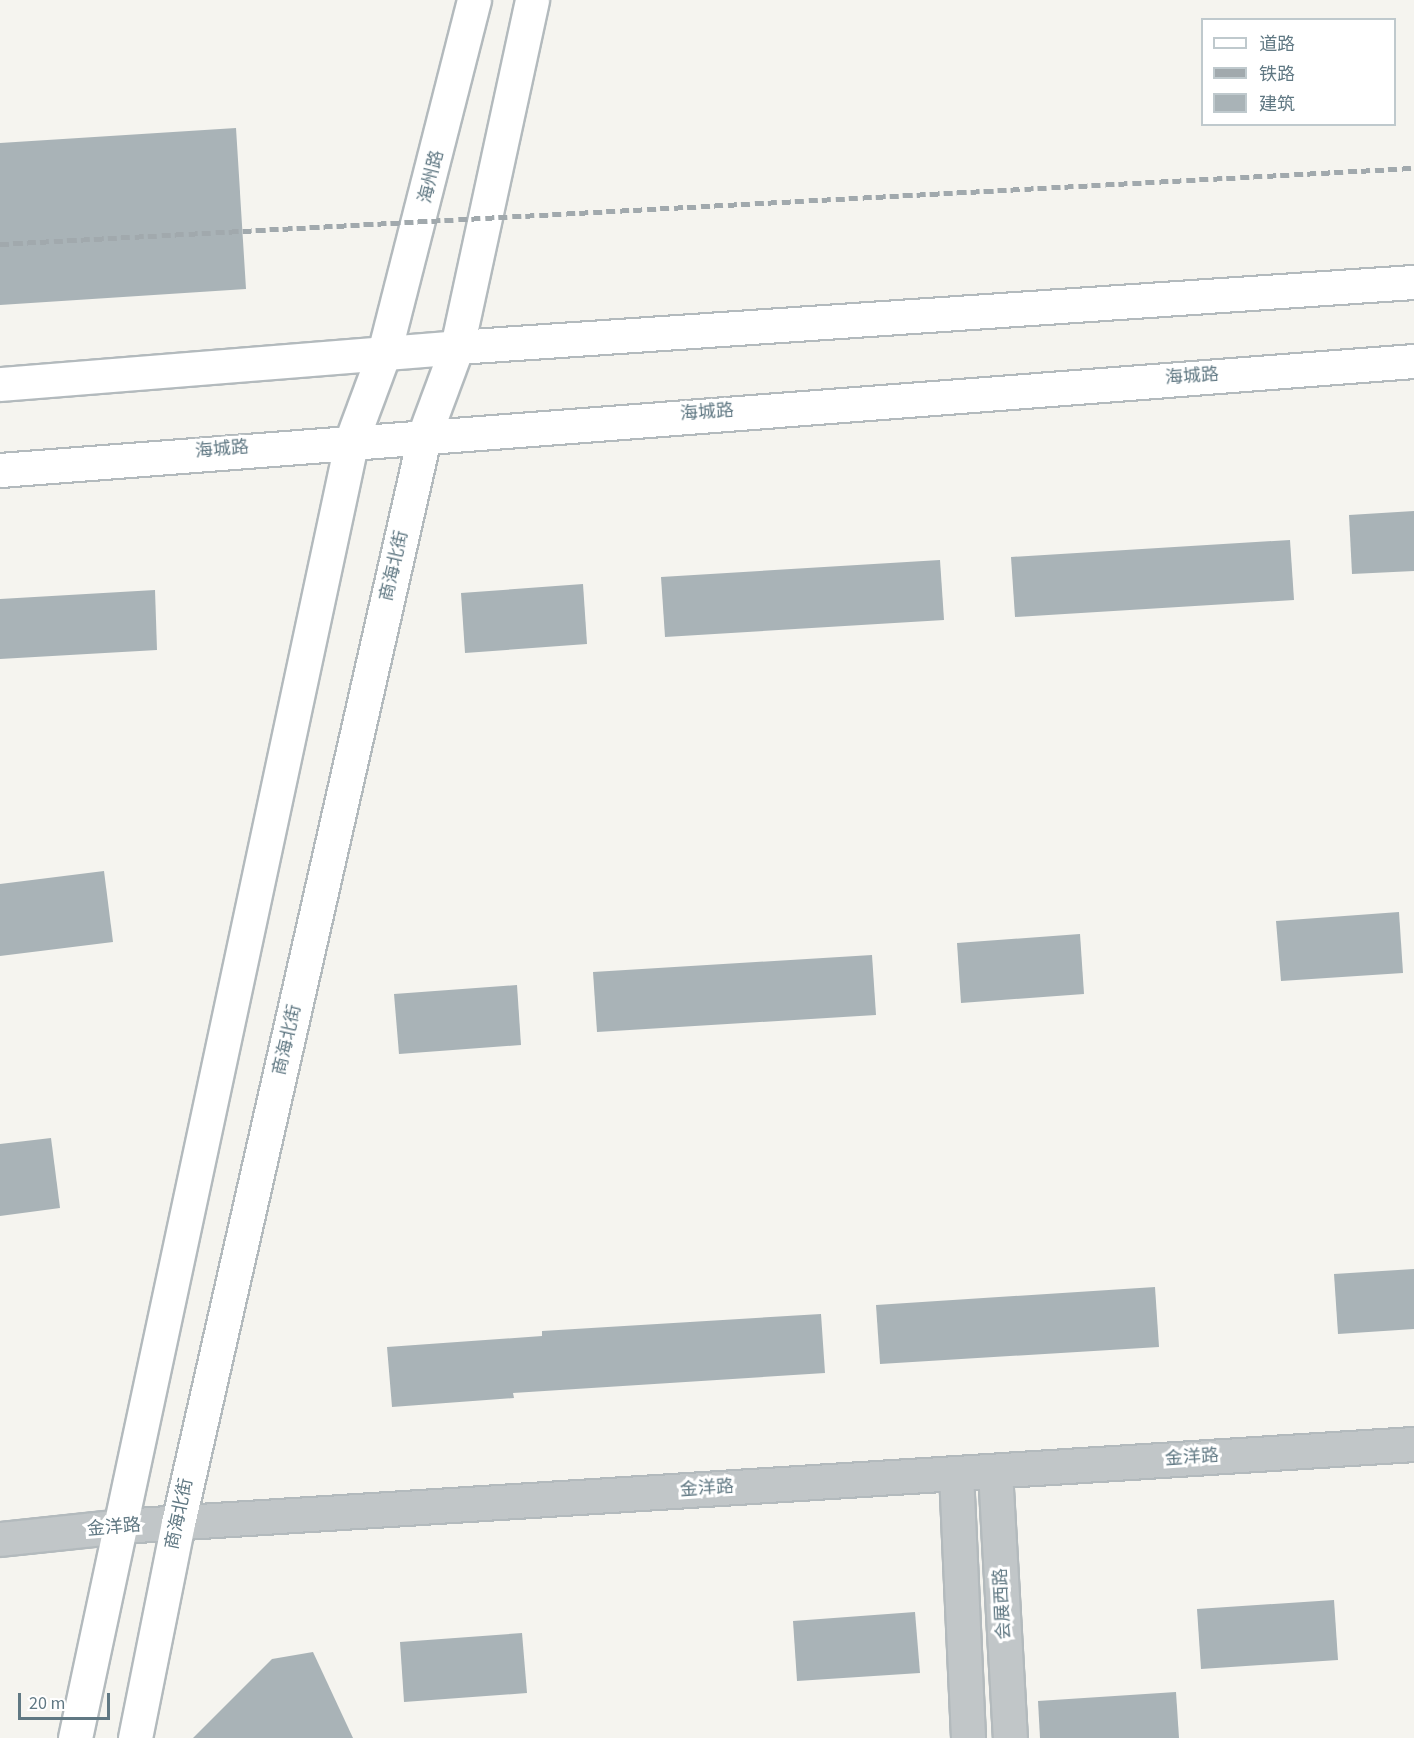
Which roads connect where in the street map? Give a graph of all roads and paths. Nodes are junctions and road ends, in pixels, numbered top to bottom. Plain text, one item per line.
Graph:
1 (474, 0) edge
2 (532, 0) edge
3 (1414, 282) edge
4 (457, 347) junction
5 (384, 353) junction
6 (1414, 361) edge
7 (0, 384) edge
8 (425, 433) junction
9 (352, 439) junction
10 (0, 470) edge
11 (1414, 1444) edge
12 (995, 1471) junction
13 (956, 1473) junction
14 (178, 1523) junction
15 (121, 1526) junction
16 (0, 1539) edge
17 (75, 1738) edge
18 (135, 1738) edge
19 (968, 1738) edge
20 (1010, 1738) edge

1 - 5 main road, 海州路
2 - 4 main road
3 - 4 main road
4 - 5 main road
4 - 8 main road, 商海北街
5 - 7 main road
5 - 9 main road
6 - 8 main road, 海城路
8 - 9 main road, 海城路
8 - 14 main road, 商海北街
9 - 10 main road, 海城路
9 - 15 main road
11 - 12 street, 金洋路
12 - 13 street, 金洋路
12 - 20 street, 会展西路
13 - 14 street, 金洋路
13 - 19 street
14 - 15 street, 金洋路
14 - 18 main road, 商海北街
15 - 16 street, 金洋路
15 - 17 main road

